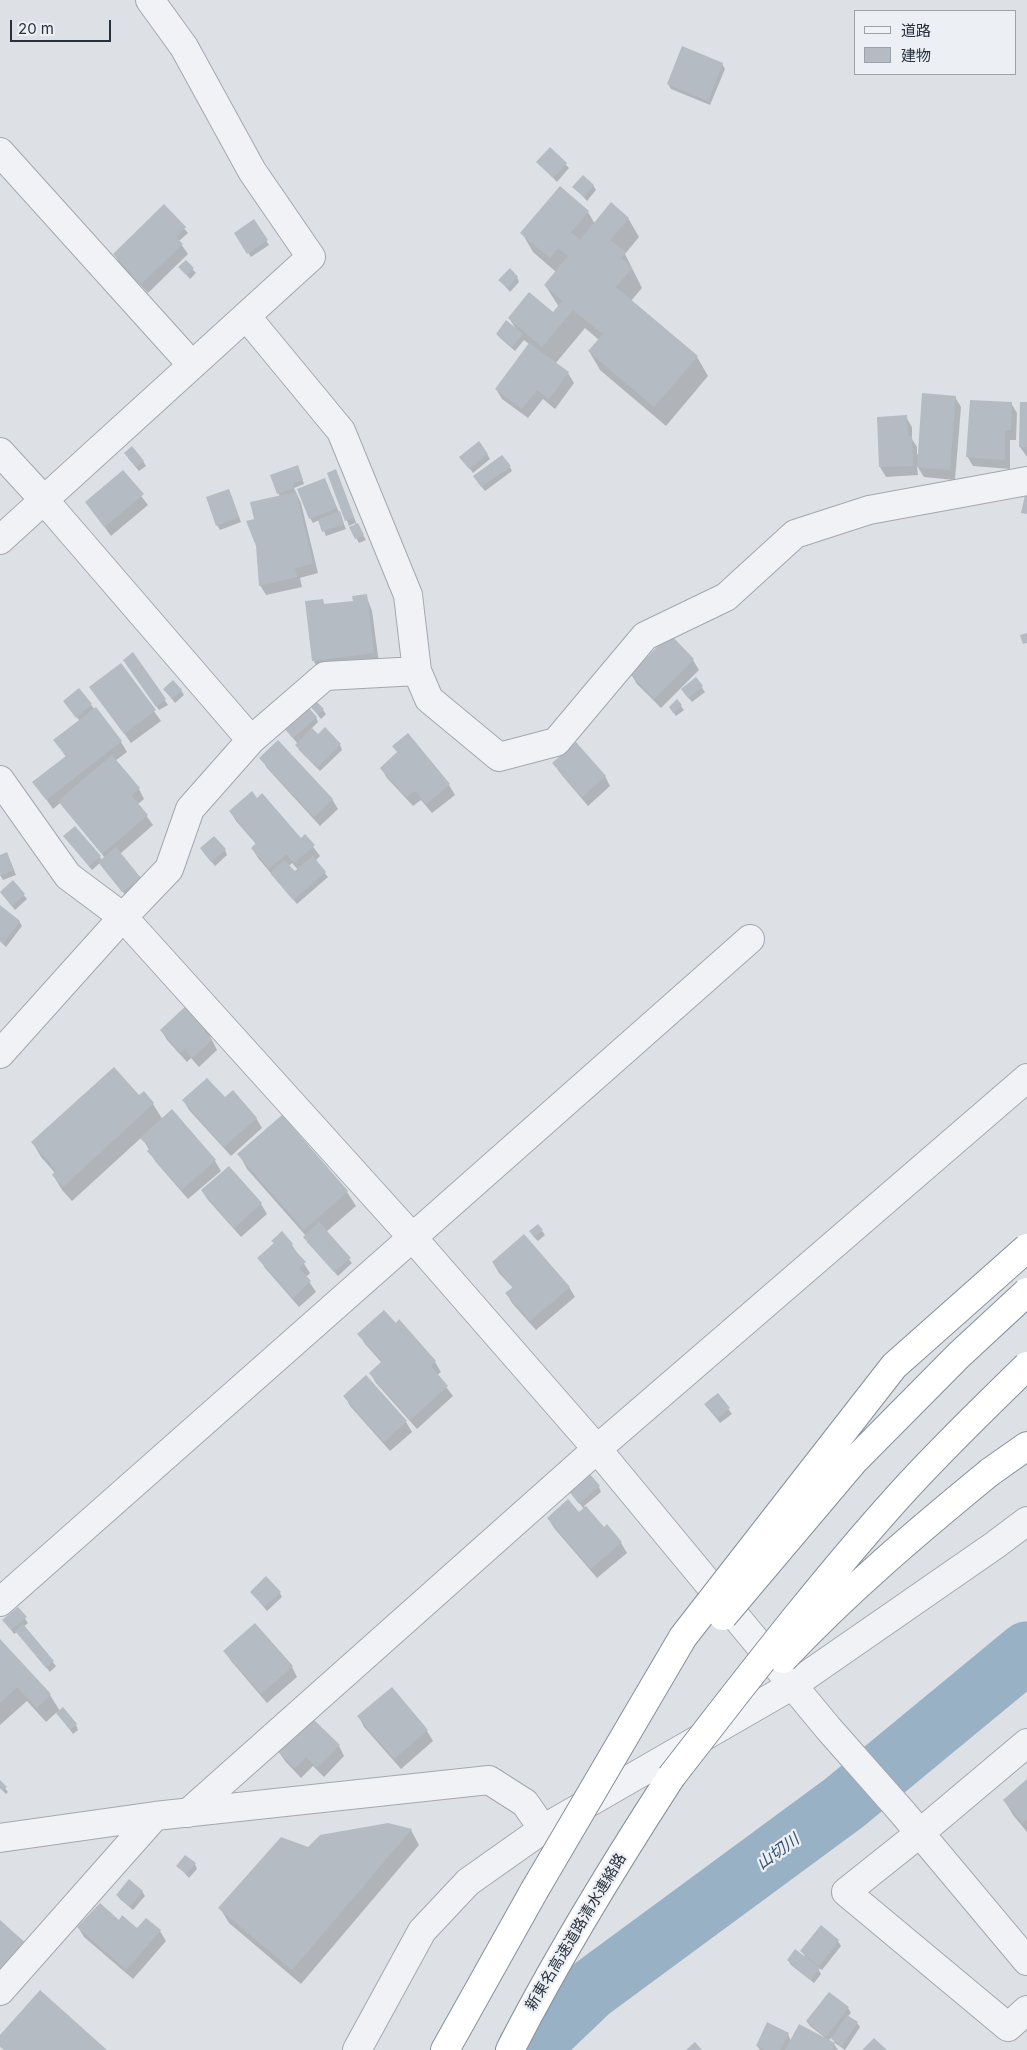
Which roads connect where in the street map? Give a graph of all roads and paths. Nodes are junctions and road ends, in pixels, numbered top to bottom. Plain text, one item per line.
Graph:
1 (150, 0) edge
2 (0, 152) edge
3 (246, 316) junction
4 (192, 365) junction
5 (0, 452) edge
6 (1027, 481) edge
7 (44, 500) junction
8 (0, 540) edge
9 (416, 671) junction
10 (251, 740) junction
11 (0, 780) edge
12 (123, 917) junction
13 (750, 939) dead end
14 (0, 1054) edge
15 (1027, 1078) edge
16 (412, 1237) junction
17 (1027, 1248) edge
18 (1027, 1292) edge
19 (1027, 1366) edge
20 (1027, 1446) edge
21 (597, 1449) junction
22 (1027, 1521) edge
23 (0, 1602) edge
24 (793, 1685) junction
25 (1027, 1743) edge
26 (671, 1777) junction
27 (188, 1812) junction
28 (155, 1816) junction
29 (911, 1823) junction
30 (543, 1829) junction
31 (0, 1838) edge
32 (534, 1891) junction
33 (1027, 1961) edge
34 (0, 1991) edge
35 (1027, 2010) edge
36 (357, 2050) edge
37 (445, 2050) edge
38 (510, 2050) edge

1 - 3 street
2 - 4 street
3 - 4 street
3 - 9 street
4 - 7 street
5 - 7 street
6 - 9 street
7 - 8 street
7 - 10 street
9 - 10 street
10 - 12 street
11 - 12 street
12 - 14 street
12 - 16 street
13 - 16 street
15 - 21 street
16 - 21 street
16 - 23 street
17 - 32 highway, bridge
18 - 32 highway, bridge
19 - 26 highway, bridge
20 - 26 highway, bridge
21 - 24 street
21 - 27 street
22 - 24 street
24 - 29 street
24 - 30 street
25 - 29 street
26 - 38 highway, 新東名高速道路清水連絡路
27 - 28 street
27 - 30 street
28 - 31 street
28 - 34 street
29 - 33 street
29 - 35 street
30 - 36 street
32 - 37 highway

